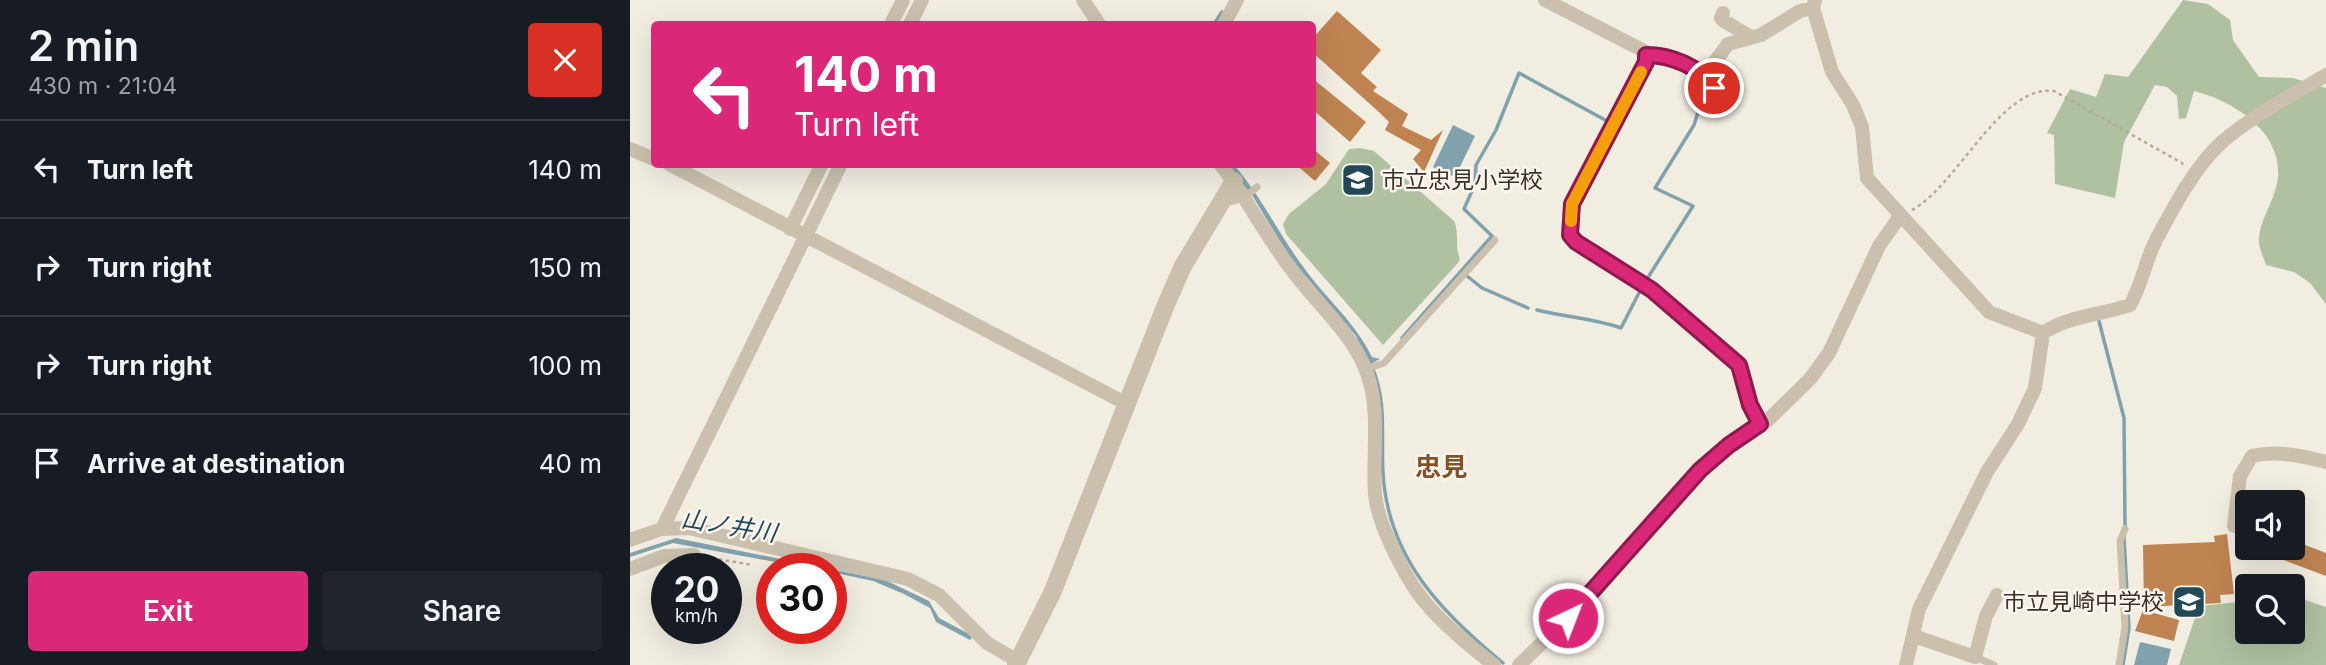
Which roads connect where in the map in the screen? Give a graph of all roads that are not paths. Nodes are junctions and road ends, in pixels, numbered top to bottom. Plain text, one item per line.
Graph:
1 (903, 0) edge
2 (922, 0) edge
3 (1083, 0) edge
4 (1237, 0) edge
5 (1545, 0) edge
6 (1814, 4) edge
7 (1723, 13) dead end
8 (892, 21) edge
9 (912, 21) edge
10 (1097, 21) edge
11 (1226, 21) edge
12 (1751, 37) junction
13 (1646, 55) junction
14 (1705, 75) junction
15 (2326, 75) edge
16 (1713, 93) dead end
17 (630, 149) edge
18 (651, 158) edge
19 (677, 168) edge
20 (820, 168) edge
21 (839, 168) edge
22 (1223, 168) edge
23 (1234, 181) junction
24 (1257, 187) dead end
25 (1247, 195) junction
26 (1222, 200) junction
27 (1900, 216) junction
28 (790, 229) junction
29 (806, 237) junction
30 (1495, 240) dead end
31 (2043, 333) junction
32 (1365, 369) junction
33 (1127, 404) junction
34 (1760, 424) junction
35 (2326, 462) edge
36 (2234, 526) dead end
37 (2125, 529) dead end
38 (630, 540) edge
39 (660, 541) junction
40 (690, 553) edge
41 (630, 569) edge
42 (1997, 595) dead end
43 (1914, 636) junction
44 (1975, 657) junction
45 (1017, 663) edge
46 (1494, 665) edge
47 (1519, 665) edge
48 (1906, 665) edge
49 (1994, 665) edge
50 (2119, 665) edge

1 - 8 street
2 - 9 street
3 - 10 street
4 - 11 street
5 - 13 street
6 - 12 street
6 - 27 street
7 - 12 street
12 - 14 street
13 - 14 street
13 - 34 street
14 - 16 street
15 - 31 street
17 - 18 street
19 - 28 street
20 - 28 street
21 - 29 street
22 - 23 street
23 - 25 street
23 - 26 street
24 - 25 lane
25 - 26 lane
25 - 32 street
26 - 33 street
27 - 31 street
27 - 34 street
28 - 29 street
29 - 33 street
29 - 39 street
30 - 32 lane
31 - 43 street
32 - 46 street
33 - 45 street
34 - 47 street
35 - 36 street
37 - 50 lane
38 - 39 street
39 - 40 street
39 - 41 street
39 - 45 street
42 - 44 street
43 - 44 street
43 - 48 street
44 - 49 lane

